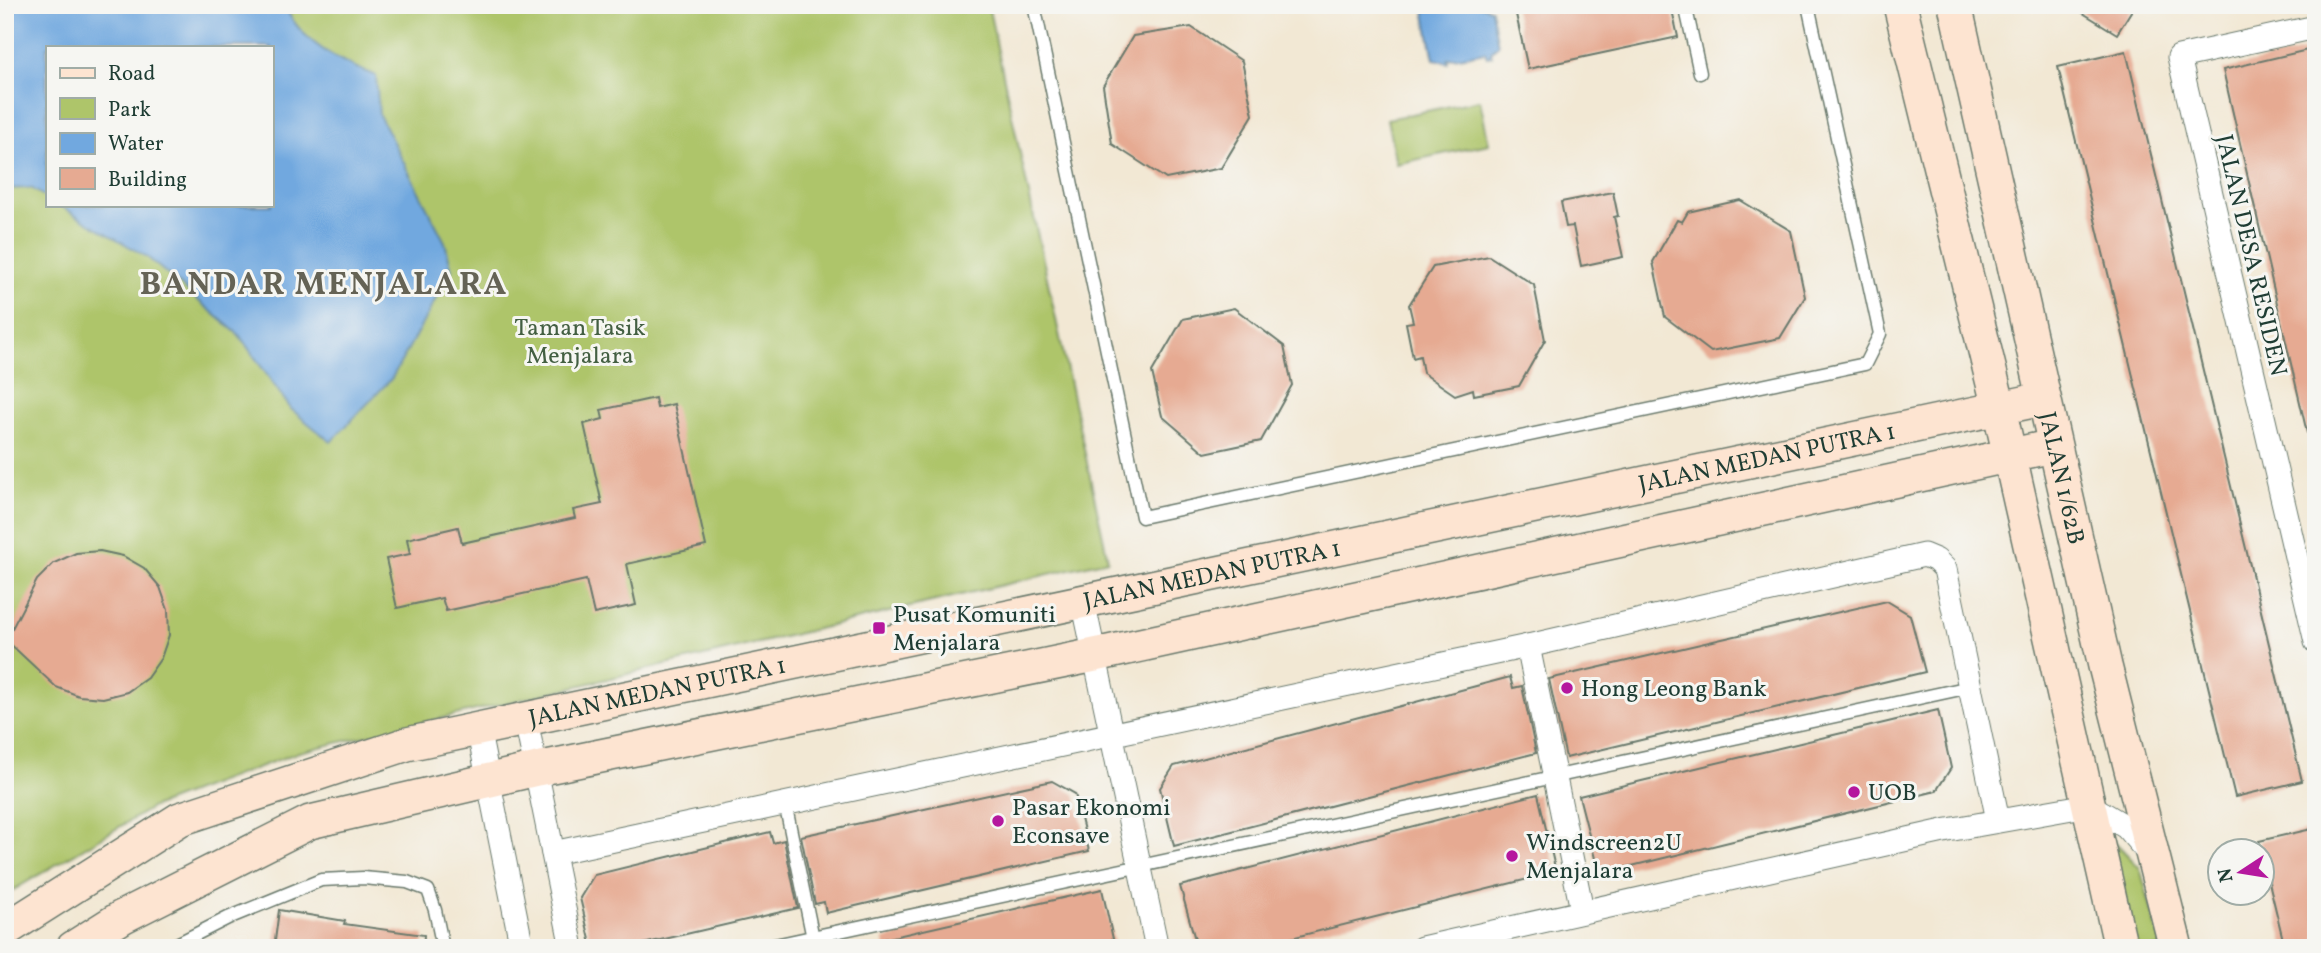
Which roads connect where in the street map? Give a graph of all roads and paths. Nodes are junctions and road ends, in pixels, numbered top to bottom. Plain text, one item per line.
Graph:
1 (1034, 5) edge
2 (1808, 5) edge
3 (1900, 5) edge
4 (1955, 5) edge
5 (1686, 9) dead end
6 (2316, 27) edge
7 (1700, 73) dead end
8 (2043, 399) junction
9 (1999, 408) junction
10 (2053, 446) junction
11 (2009, 456) junction
12 (1083, 601) junction
13 (2316, 642) edge
14 (1528, 646) junction
15 (1095, 655) junction
16 (1970, 687) junction
17 (526, 720) junction
18 (478, 728) junction
19 (1111, 734) junction
20 (537, 769) junction
21 (1555, 776) junction
22 (489, 780) junction
23 (785, 803) junction
24 (2089, 805) junction
25 (1998, 820) junction
26 (553, 853) junction
27 (1139, 865) junction
28 (2156, 865) junction
29 (1582, 909) junction
30 (5, 930) edge
31 (813, 942) edge
32 (1446, 945) edge
33 (73, 948) edge
34 (169, 948) edge
35 (443, 948) edge
36 (522, 948) edge
37 (572, 948) edge
38 (761, 948) edge
39 (1157, 948) edge
40 (1422, 948) edge
41 (2121, 948) edge
42 (2176, 948) edge

1 - 2 lane
3 - 9 street, JALAN 1/62B
4 - 8 street, JALAN 1/62B
5 - 7 lane
6 - 13 street, JALAN DESA RESIDEN
8 - 9 street, JALAN MEDAN PUTRA 1
8 - 10 street, JALAN 1/62B
9 - 11 street, JALAN 1/62B
9 - 12 street, JALAN MEDAN PUTRA 1
10 - 11 street, JALAN MEDAN PUTRA 1
10 - 28 street, JALAN 1/62B
11 - 15 street, JALAN MEDAN PUTRA 1
11 - 24 street, JALAN 1/62B
12 - 15 street
12 - 17 street, JALAN MEDAN PUTRA 1
14 - 16 street
14 - 19 street
14 - 21 street
15 - 19 street
15 - 20 street, JALAN MEDAN PUTRA 1
16 - 21 lane
16 - 25 street
17 - 18 street, JALAN MEDAN PUTRA 1
17 - 20 street
18 - 22 street
18 - 30 street, JALAN MEDAN PUTRA 1
19 - 23 street
19 - 27 street
20 - 22 street, JALAN MEDAN PUTRA 1
20 - 26 street
21 - 27 lane
21 - 29 street
22 - 33 street, JALAN MEDAN PUTRA 1
22 - 36 street
23 - 26 street
23 - 31 lane
24 - 25 street
24 - 28 street
24 - 41 street, JALAN 1/62B
25 - 29 street
26 - 37 street
27 - 31 lane
27 - 39 street
28 - 42 street, JALAN 1/62B
29 - 32 street
31 - 38 lane
32 - 40 street
34 - 35 lane

